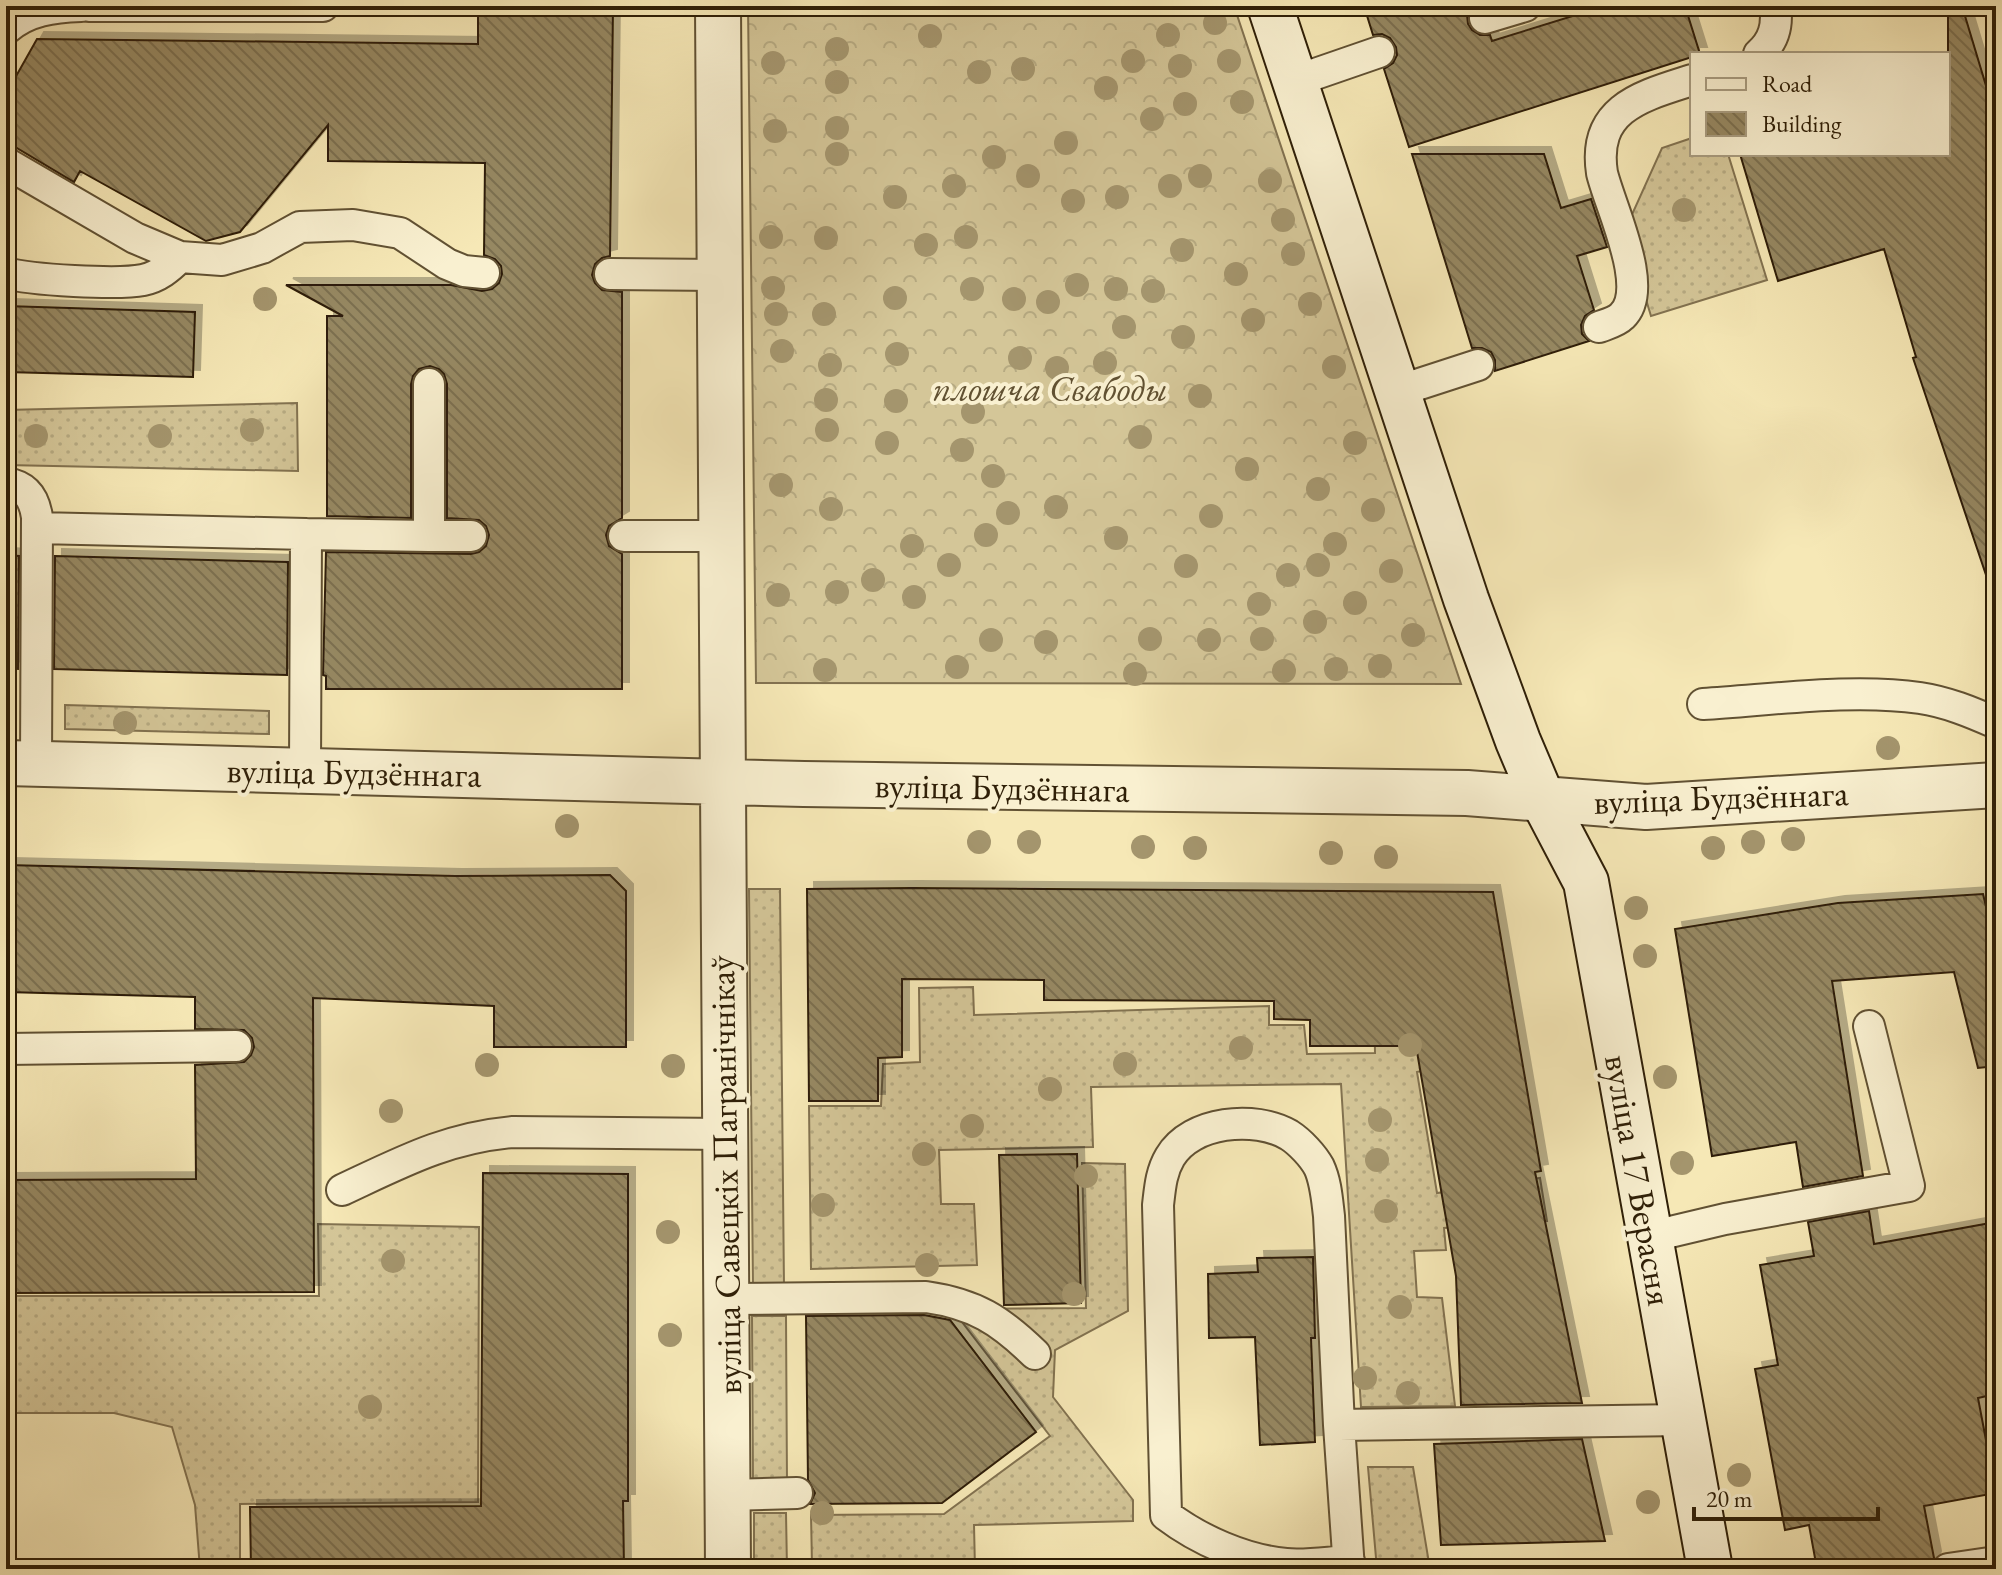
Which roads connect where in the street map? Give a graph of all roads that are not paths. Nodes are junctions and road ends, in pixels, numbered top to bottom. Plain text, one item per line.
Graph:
1 (81, 6) edge
2 (89, 6) edge
3 (323, 6) edge
4 (718, 6) edge
5 (1270, 6) edge
6 (1525, 6) edge
7 (1775, 6) edge
8 (1485, 18) dead end
9 (6, 29) edge
10 (1379, 52) dead end
11 (1761, 52) edge
12 (1295, 81) junction
13 (1690, 81) edge
14 (6, 163) edge
15 (180, 257) junction
16 (6, 273) edge
17 (484, 273) dead end
18 (610, 274) dead end
19 (718, 275) junction
20 (1599, 327) dead end
21 (1478, 365) dead end
22 (429, 384) dead end
23 (1398, 391) junction
24 (6, 483) edge
25 (37, 528) junction
26 (306, 534) junction
27 (429, 536) junction
28 (471, 536) dead end
29 (624, 536) dead end
30 (722, 536) junction
31 (1703, 704) dead end
32 (1996, 723) edge
33 (21, 764) edge
34 (305, 770) junction
35 (725, 781) junction
36 (1996, 785) edge
37 (1543, 800) junction
38 (1869, 1026) dead end
39 (236, 1046) dead end
40 (6, 1049) edge
41 (725, 1134) junction
42 (342, 1190) dead end
43 (1649, 1237) junction
44 (727, 1299) junction
45 (1035, 1354) dead end
46 (1683, 1420) junction
47 (1339, 1425) junction
48 (797, 1493) dead end
49 (728, 1495) junction
50 (1996, 1562) edge
51 (1349, 1565) edge
52 (728, 1569) edge
53 (1710, 1569) edge
54 (1948, 1569) edge

1 - 9 lane
2 - 3 lane
4 - 19 street
5 - 12 street
6 - 8 lane
7 - 11 lane
10 - 12 lane
12 - 23 street
13 - 20 lane
14 - 15 lane
15 - 16 lane
15 - 17 lane
18 - 19 lane
19 - 30 street
21 - 23 lane
22 - 27 lane
23 - 37 street
24 - 25 lane
25 - 26 lane
25 - 33 lane
26 - 27 lane
26 - 34 lane
27 - 28 lane
29 - 30 lane
30 - 35 street
31 - 32 lane
33 - 34 street, вуліца Будзённага
34 - 35 street, вуліца Будзённага
35 - 37 street, вуліца Будзённага
35 - 41 street, вуліца Савецкіх Пагранічнікаў
36 - 37 street, вуліца Будзённага
37 - 43 street, вуліца 17 Верасня
38 - 43 lane
39 - 40 lane
41 - 42 lane
41 - 44 street, вуліца Савецкіх Пагранічнікаў
43 - 46 street, вуліца 17 Верасня
44 - 45 lane
44 - 49 street, вуліца Савецкіх Пагранічнікаў
46 - 47 lane
46 - 53 street, вуліца 17 Верасня
47 - 51 lane
47 - 51 lane
48 - 49 lane
49 - 52 street, вуліца Савецкіх Пагранічнікаў
50 - 54 lane

